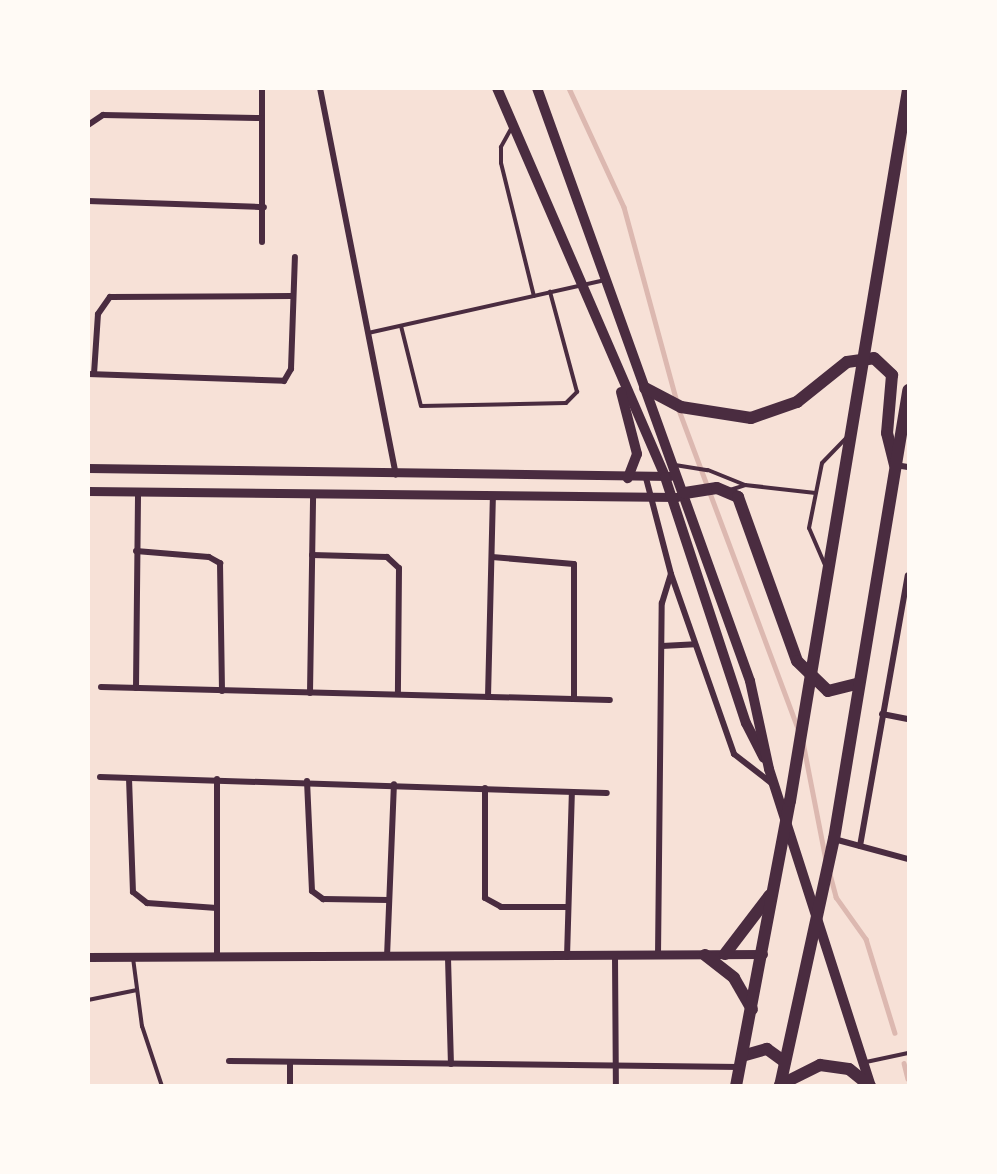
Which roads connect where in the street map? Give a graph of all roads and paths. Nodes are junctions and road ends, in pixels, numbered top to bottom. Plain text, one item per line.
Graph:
1 (262, 88) edge
2 (320, 88) edge
3 (497, 88) edge
4 (537, 88) edge
5 (909, 90) edge
6 (261, 118) junction
7 (515, 122) junction
8 (88, 126) edge
9 (88, 201) edge
10 (264, 207) junction
11 (262, 242) dead end
12 (295, 257) dead end
13 (609, 279) junction
14 (581, 285) junction
15 (550, 292) junction
16 (292, 296) junction
17 (534, 296) junction
18 (401, 326) junction
19 (368, 333) junction
20 (862, 356) junction
21 (616, 372) junction
22 (91, 374) edge
23 (645, 388) junction
24 (909, 390) edge
25 (850, 433) junction
26 (895, 465) junction
27 (909, 467) edge
28 (88, 468) edge
29 (678, 469) junction
30 (397, 476) junction
31 (665, 477) junction
32 (628, 478) junction
33 (646, 478) junction
34 (745, 485) junction
35 (723, 489) junction
36 (88, 491) edge
37 (138, 492) junction
38 (690, 492) junction
39 (816, 493) junction
40 (313, 497) junction
41 (493, 499) junction
42 (672, 499) junction
43 (649, 501) junction
44 (136, 551) junction
45 (312, 555) junction
46 (492, 558) junction
47 (829, 571) junction
48 (671, 574) junction
49 (909, 575) edge
50 (907, 592) edge
51 (695, 644) junction
52 (662, 646) junction
53 (811, 679) junction
54 (857, 684) junction
55 (101, 687) dead end
56 (136, 688) junction
57 (222, 691) junction
58 (310, 693) junction
59 (398, 694) junction
60 (488, 697) junction
61 (574, 699) junction
62 (610, 700) dead end
63 (882, 714) junction
64 (909, 719) edge
65 (769, 769) junction
66 (99, 777) dead end
67 (129, 778) junction
68 (217, 779) junction
69 (307, 781) junction
70 (394, 784) junction
71 (774, 785) junction
72 (485, 788) junction
73 (572, 792) junction
74 (607, 793) dead end
75 (787, 818) junction
76 (834, 839) junction
77 (860, 846) junction
78 (909, 859) edge
79 (774, 889) junction
80 (389, 900) junction
81 (568, 907) junction
82 (217, 908) junction
83 (818, 914) junction
84 (724, 954) junction
85 (763, 954) junction
86 (705, 955) junction
87 (658, 956) junction
88 (88, 957) edge
89 (133, 957) junction
90 (217, 957) junction
91 (615, 957) junction
92 (387, 958) junction
93 (448, 958) junction
94 (567, 958) junction
95 (137, 990) junction
96 (88, 1000) edge
97 (752, 1009) junction
98 (909, 1053) edge
99 (229, 1061) dead end
100 (741, 1061) junction
101 (290, 1062) junction
102 (785, 1062) junction
103 (865, 1062) junction
104 (451, 1064) junction
105 (616, 1066) junction
106 (780, 1085) edge
107 (162, 1086) edge
108 (290, 1086) edge
109 (616, 1086) edge
110 (736, 1086) edge
111 (871, 1086) edge

1 - 6 street
2 - 19 street
3 - 7 main road
4 - 13 main road
5 - 20 main road
6 - 8 street
6 - 10 street
7 - 14 main road
7 - 17 lane
9 - 10 street
10 - 11 street
12 - 16 street
13 - 14 lane
13 - 23 main road
14 - 15 lane
14 - 21 main road
15 - 17 lane
15 - 18 lane
16 - 22 street
16 - 22 street
17 - 18 lane
18 - 19 lane
19 - 30 street
20 - 23 main road
20 - 25 main road
20 - 26 main road
21 - 31 main road
21 - 32 main road
23 - 29 main road
24 - 26 main road
25 - 39 lane
25 - 47 main road
26 - 27 street
26 - 54 main road
28 - 30 street
29 - 31 street
29 - 34 lane
29 - 38 main road
30 - 32 street
31 - 33 street
31 - 42 main road
32 - 33 street
33 - 43 street
34 - 35 lane
34 - 39 lane
35 - 38 main road
35 - 53 main road
36 - 37 street
37 - 40 street
37 - 44 street
38 - 42 street
38 - 65 main road
39 - 47 lane
40 - 41 street
40 - 45 street
41 - 43 street
41 - 46 street
42 - 43 street
42 - 65 main road
43 - 48 street
44 - 56 street
44 - 57 street
45 - 58 street
45 - 59 street
46 - 60 street
46 - 61 street
47 - 53 main road
48 - 51 street
48 - 52 street
49 - 50 street
50 - 63 street
51 - 52 street
51 - 71 street
52 - 87 street
53 - 54 main road
53 - 75 main road
54 - 76 main road
55 - 56 street
56 - 57 street
57 - 58 street
58 - 59 street
59 - 60 street
60 - 61 street
61 - 62 street
63 - 64 street
63 - 77 street
65 - 71 main road
66 - 67 street
67 - 68 street
67 - 82 street
68 - 69 street
68 - 82 street
69 - 70 street
69 - 80 street
70 - 72 street
70 - 80 street
71 - 75 main road
72 - 73 street
72 - 81 street
73 - 74 street
73 - 81 street
75 - 79 main road
75 - 83 main road
76 - 77 street
76 - 83 main road
77 - 78 street
79 - 84 main road
79 - 85 main road
80 - 92 street
81 - 94 street
82 - 90 street
83 - 102 main road
83 - 103 main road
84 - 85 street
84 - 86 street
85 - 97 main road
86 - 87 street
86 - 97 main road
87 - 91 street
88 - 89 street
89 - 90 street
89 - 95 lane
90 - 92 street
91 - 94 street
91 - 105 street
92 - 93 street
93 - 94 street
93 - 104 street
95 - 96 lane
95 - 107 lane
97 - 100 main road
98 - 103 lane
99 - 101 street
100 - 102 main road
100 - 105 street
100 - 110 main road
101 - 104 street
101 - 108 street
102 - 106 main road
103 - 111 main road
104 - 105 street
105 - 109 street
106 - 111 main road

